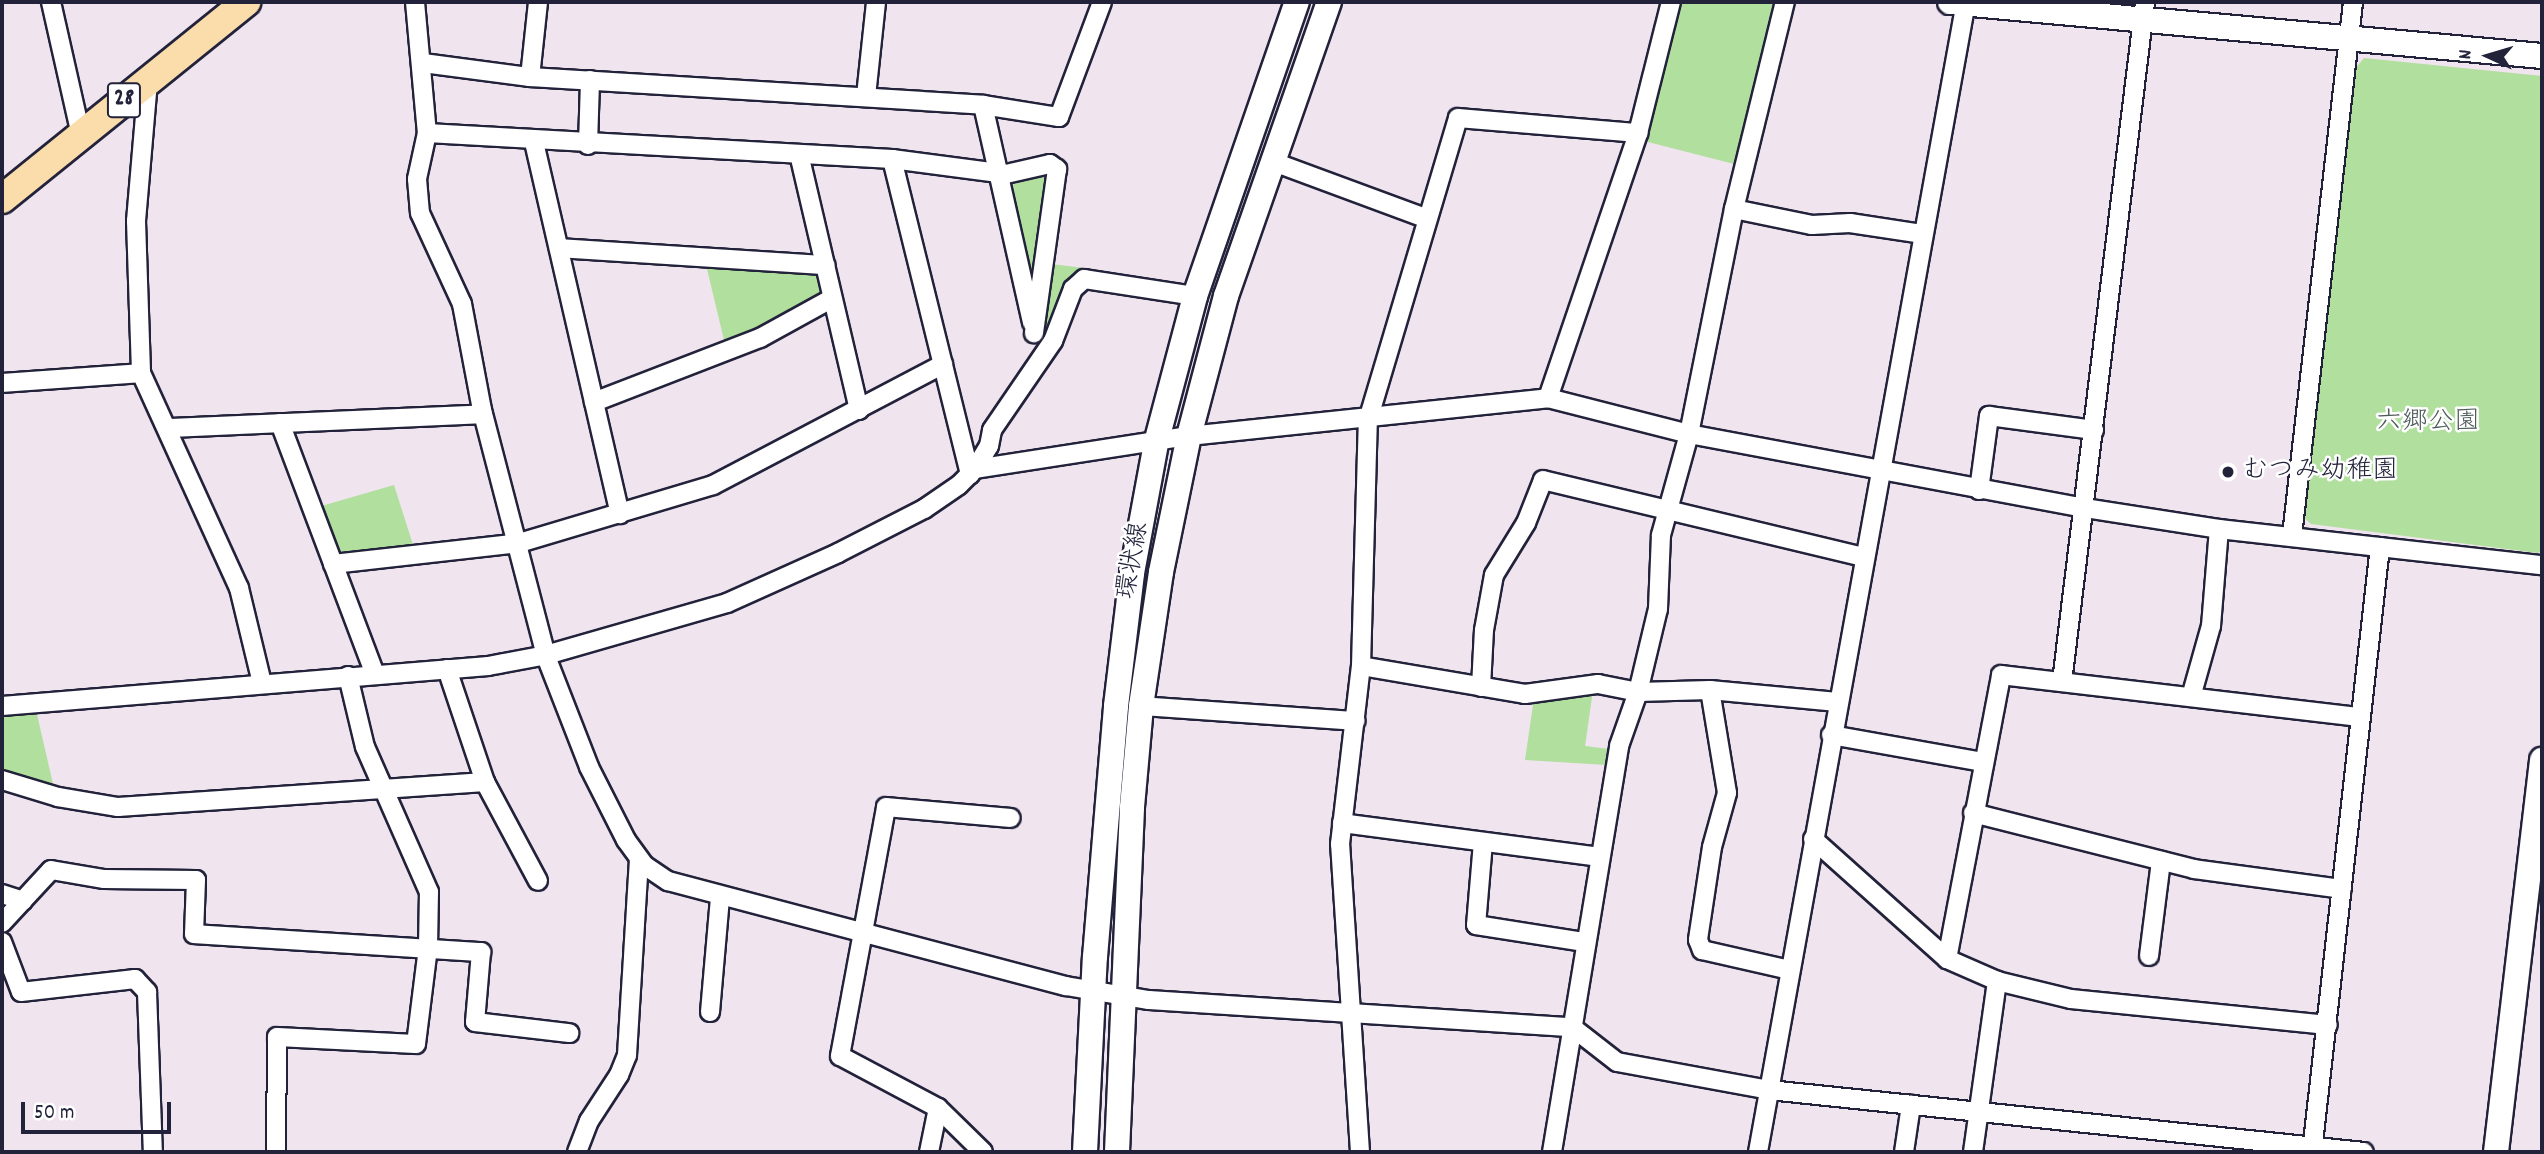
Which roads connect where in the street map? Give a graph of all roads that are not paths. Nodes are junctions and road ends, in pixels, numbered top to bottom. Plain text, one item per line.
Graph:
1 (51, 2) edge
2 (246, 2) edge
3 (415, 2) edge
4 (538, 2) edge
5 (876, 2) edge
6 (1101, 2) edge
7 (1297, 2) edge
8 (1329, 2) edge
9 (1671, 2) edge
10 (1785, 2) edge
11 (1961, 2) edge
12 (2353, 2) edge
13 (2144, 11) edge
14 (2350, 38) junction
15 (2542, 56) edge
16 (423, 63) junction
17 (530, 77) junction
18 (590, 80) junction
19 (148, 81) junction
20 (866, 96) junction
21 (983, 105) junction
22 (427, 133) junction
23 (1638, 133) junction
24 (81, 135) junction
25 (534, 142) junction
26 (588, 145) junction
27 (799, 154) junction
28 (892, 159) junction
29 (1271, 161) junction
30 (995, 171) junction
31 (2, 199) edge
32 (1734, 209) junction
33 (1425, 218) junction
34 (1923, 234) junction
35 (559, 248) junction
36 (825, 265) junction
37 (1195, 296) junction
38 (831, 299) junction
39 (1034, 333) junction
40 (943, 364) junction
41 (1036, 367) junction
42 (141, 373) junction
43 (2, 383) edge
44 (1548, 398) junction
45 (594, 402) junction
46 (859, 410) junction
47 (482, 414) junction
48 (1368, 420) junction
49 (280, 423) junction
50 (168, 428) junction
51 (2094, 430) junction
52 (1689, 434) junction
53 (1189, 436) junction
54 (1156, 443) junction
55 (972, 471) junction
56 (1878, 472) junction
57 (1979, 490) junction
58 (2085, 508) junction
59 (1668, 510) junction
60 (620, 513) junction
61 (2219, 529) junction
62 (2292, 536) junction
63 (519, 543) junction
64 (2380, 547) junction
65 (1863, 557) junction
66 (333, 564) junction
67 (2542, 565) edge
68 (546, 655) junction
69 (1361, 666) junction
70 (447, 669) junction
71 (375, 674) junction
72 (348, 676) junction
73 (2062, 682) junction
74 (262, 684) junction
75 (1481, 687) junction
76 (1710, 690) junction
77 (1638, 692) junction
78 (2190, 697) junction
79 (1837, 702) junction
80 (2, 706) edge
81 (1141, 706) junction
82 (2360, 717) junction
83 (1354, 721) junction
84 (1831, 735) junction
85 (2542, 760) edge
86 (1982, 762) junction
87 (2, 780) edge
88 (485, 782) junction
89 (383, 789) junction
90 (1973, 813) junction
91 (1011, 818) dead end
92 (1342, 822) junction
93 (1813, 839) junction
94 (1483, 842) junction
95 (1599, 857) junction
96 (639, 859) junction
97 (2161, 861) junction
98 (538, 881) dead end
99 (2342, 889) junction
100 (2, 894) edge
101 (720, 898) junction
102 (23, 901) junction
103 (2, 923) edge
104 (863, 930) junction
105 (2, 942) edge
106 (1585, 942) junction
107 (428, 948) junction
108 (2149, 956) dead end
109 (1947, 959) junction
110 (1790, 970) junction
111 (1997, 981) junction
112 (1093, 991) junction
113 (1124, 996) junction
114 (710, 1012) dead end
115 (1349, 1014) junction
116 (2328, 1025) junction
117 (1572, 1027) junction
118 (569, 1033) dead end
119 (1769, 1090) junction
120 (1911, 1105) junction
121 (938, 1108) junction
122 (1979, 1112) junction
123 (2312, 1149) edge
124 (153, 1152) edge
125 (276, 1152) edge
126 (577, 1152) edge
127 (929, 1152) edge
128 (983, 1152) edge
129 (1085, 1152) edge
130 (1117, 1152) edge
131 (1360, 1152) edge
132 (1552, 1152) edge
133 (1758, 1152) edge
134 (1904, 1152) edge
135 (1973, 1152) edge
136 (2364, 1152) edge
137 (2496, 1152) edge

1 - 24 street
2 - 19 main road, 28
3 - 16 street
4 - 17 street
5 - 20 street
6 - 21 street
7 - 37 street, 環状線
8 - 29 street, 環状線
9 - 23 street
10 - 32 street
11 - 13 street
11 - 34 street
12 - 14 street
13 - 14 street
13 - 51 street
14 - 15 street
14 - 62 street
16 - 17 street
16 - 22 street
17 - 18 street
18 - 20 street
18 - 26 street
19 - 24 main road, 28
19 - 42 street
20 - 21 street
21 - 30 street
22 - 25 street
22 - 47 street
23 - 33 street
23 - 44 street
24 - 31 main road, 28
25 - 26 street
25 - 35 street
26 - 27 street
27 - 28 street
27 - 36 street
28 - 30 street
28 - 40 street
29 - 33 street
29 - 53 street, 環状線
30 - 39 street
30 - 39 street
32 - 34 street
32 - 52 street
33 - 48 street
34 - 56 street
35 - 36 street
35 - 45 street
36 - 38 street
37 - 41 street
37 - 54 street, 環状線
38 - 45 street
38 - 46 street
39 - 41 street
40 - 46 street
40 - 55 street
41 - 55 street
42 - 43 street
42 - 50 street
44 - 48 street
44 - 52 street
45 - 60 street
46 - 60 street
47 - 49 street
47 - 63 street
48 - 53 street
48 - 69 street
49 - 50 street
49 - 66 street
50 - 74 street
51 - 57 street
51 - 58 street
52 - 56 street
52 - 59 street
53 - 54 street
53 - 81 street, 環状線
54 - 55 street
54 - 112 street, 環状線
55 - 68 street
56 - 57 street
56 - 65 street
57 - 58 street
58 - 61 street
58 - 73 street
59 - 65 street
59 - 75 street
59 - 77 street
60 - 63 street
61 - 62 street
61 - 78 street
62 - 64 street
63 - 66 street
63 - 68 street
64 - 67 street
64 - 82 street
65 - 79 street
66 - 71 street
68 - 70 street
68 - 96 street
69 - 75 street
69 - 83 street
70 - 71 street
70 - 88 street
71 - 72 street
72 - 74 street
72 - 89 street
73 - 78 street
73 - 86 street
74 - 80 street
75 - 77 street
76 - 77 street
76 - 79 street
76 - 110 street
77 - 95 street
78 - 82 street
79 - 84 street
81 - 83 street
81 - 113 street, 環状線
82 - 99 street
83 - 92 street
84 - 86 street
84 - 93 street
85 - 137 street
86 - 90 street
87 - 89 street
88 - 89 street
88 - 98 street
89 - 107 street
90 - 97 street
90 - 109 street
91 - 104 street
92 - 94 street
92 - 115 street
93 - 109 street
93 - 110 street
94 - 95 street
94 - 106 street
95 - 106 street
96 - 101 street
96 - 126 street
97 - 99 street
97 - 108 street
99 - 116 street
100 - 102 street
101 - 104 street
101 - 114 street
102 - 103 street
102 - 107 street
104 - 112 street
104 - 121 street
105 - 124 street
106 - 117 street
107 - 118 street
107 - 125 street
109 - 111 street
110 - 119 street
111 - 116 street
111 - 122 street
112 - 113 street
112 - 129 street, 環状線
113 - 115 street
113 - 130 street, 環状線
115 - 117 street
115 - 131 street
116 - 123 street
117 - 119 street
117 - 132 street
119 - 120 street
119 - 133 street
120 - 122 street
120 - 134 street
121 - 127 street
121 - 128 street
122 - 123 street
122 - 135 street
123 - 136 street

